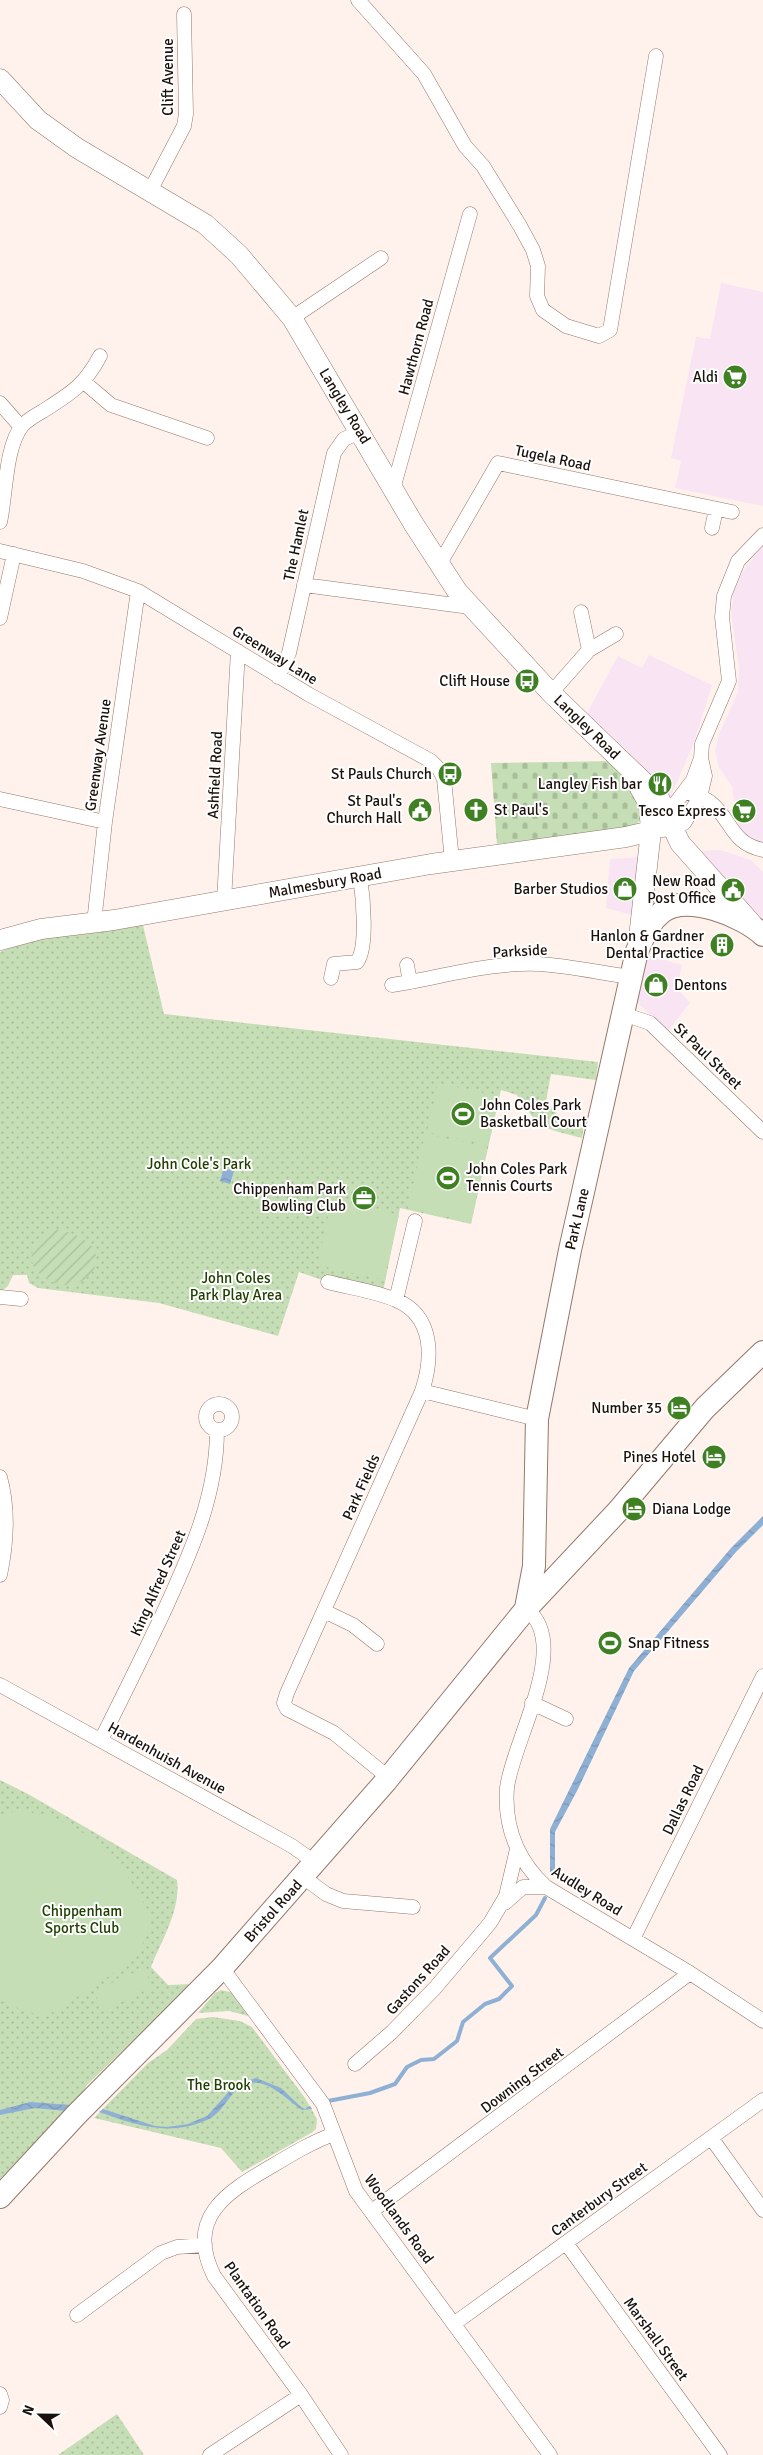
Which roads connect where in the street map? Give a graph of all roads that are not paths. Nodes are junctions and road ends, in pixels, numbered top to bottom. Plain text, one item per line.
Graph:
1 (358, 0) edge
2 (184, 14) dead end
3 (656, 56) dead end
4 (3, 89) edge
5 (150, 191) junction
6 (470, 214) dead end
7 (381, 258) dead end
8 (292, 318) junction
9 (100, 356) dead end
10 (84, 382) junction
11 (0, 403) edge
12 (21, 426) junction
13 (360, 432) junction
14 (206, 438) dead end
15 (393, 489) junction
16 (716, 509) junction
17 (732, 512) dead end
18 (0, 522) edge
19 (712, 528) dead end
20 (763, 534) edge
21 (0, 551) edge
22 (14, 554) junction
23 (439, 565) junction
24 (304, 584) junction
25 (138, 591) junction
26 (470, 607) junction
27 (581, 612) dead end
28 (0, 618) edge
29 (616, 634) dead end
30 (589, 650) junction
31 (238, 651) junction
32 (278, 677) junction
33 (552, 693) junction
34 (701, 758) junction
35 (632, 773) junction
36 (685, 792) junction
37 (700, 797) junction
38 (0, 799) edge
39 (105, 822) junction
40 (670, 822) junction
41 (651, 831) junction
42 (763, 850) edge
43 (452, 861) junction
44 (360, 877) junction
45 (224, 901) junction
46 (94, 923) junction
47 (759, 931) edge
48 (0, 940) edge
49 (637, 951) junction
50 (407, 965) dead end
51 (331, 978) dead end
52 (632, 978) junction
53 (410, 982) junction
54 (392, 984) dead end
55 (623, 1014) junction
56 (763, 1132) edge
57 (415, 1221) dead end
58 (328, 1282) dead end
59 (0, 1297) edge
60 (21, 1299) dead end
61 (396, 1300) junction
62 (763, 1352) edge
63 (422, 1391) junction
64 (537, 1419) junction
65 (217, 1430) dead end
66 (0, 1477) edge
67 (534, 1549) junction
68 (569, 1564) junction
69 (0, 1575) edge
70 (526, 1609) junction
71 (324, 1611) junction
72 (377, 1644) dead end
73 (763, 1676) edge
74 (0, 1686) edge
75 (532, 1703) junction
76 (566, 1719) dead end
77 (101, 1740) junction
78 (388, 1778) junction
79 (517, 1849) junction
80 (310, 1870) junction
81 (546, 1887) junction
82 (413, 1907) dead end
83 (498, 1911) junction
84 (633, 1939) junction
85 (222, 1968) junction
86 (690, 1973) junction
87 (762, 2018) edge
88 (355, 2064) dead end
89 (763, 2100) edge
90 (334, 2134) junction
91 (712, 2139) junction
92 (0, 2197) edge
93 (763, 2210) edge
94 (372, 2211) junction
95 (566, 2243) junction
96 (205, 2245) junction
97 (77, 2315) dead end
98 (455, 2323) junction
99 (0, 2394) edge
100 (301, 2396) junction
101 (0, 2407) edge
102 (210, 2455) edge
103 (341, 2455) edge
104 (550, 2455) edge
105 (720, 2455) edge

1 - 3 street
2 - 5 street, Clift Avenue
4 - 5 main road, Langley Road
5 - 8 main road, Langley Road
6 - 15 street, Hawthorn Road
7 - 8 street
8 - 13 main road, Langley Road
9 - 10 street
10 - 12 street
10 - 14 street
11 - 12 street
12 - 18 street
13 - 15 main road, Langley Road
13 - 24 street, The Hamlet
15 - 23 main road, Langley Road
16 - 17 street, Tugela Road
16 - 19 street
16 - 23 street, Tugela Road
20 - 34 street
21 - 22 street, Greenway Lane
22 - 25 street, Greenway Lane
22 - 28 street
23 - 26 main road, Langley Road
24 - 26 street
24 - 32 street, The Hamlet
25 - 31 street, Greenway Lane
25 - 39 street, Greenway Avenue
26 - 33 main road, Langley Road
27 - 30 street
29 - 30 street
30 - 33 street
31 - 32 street, Greenway Lane
31 - 45 street, Ashfield Road
32 - 43 street, Greenway Lane
33 - 35 main road, Langley Road
34 - 36 street
34 - 37 street
35 - 40 main road, Langley Road
35 - 41 main road, Langley Road
36 - 37 street
36 - 40 street
37 - 40 street
37 - 42 street
38 - 39 street
39 - 46 street, Greenway Avenue
40 - 41 street
40 - 47 main road, Langley Road
41 - 43 main road, Malmesbury Road
41 - 49 main road, Park Lane
43 - 44 main road, Malmesbury Road
44 - 45 main road, Malmesbury Road
44 - 51 street
45 - 46 main road, Malmesbury Road
46 - 48 main road, Malmesbury Road
47 - 49 main road
49 - 52 main road, Park Lane
50 - 53 street
52 - 53 street, Parkside
52 - 55 main road, Park Lane
53 - 54 street, Parkside
55 - 56 street, St Paul Street
55 - 64 main road, Park Lane
57 - 61 street
58 - 61 street
59 - 60 street
61 - 63 street, Park Fields
62 - 68 main road, Bristol Road
63 - 64 street
63 - 71 street, Park Fields
64 - 67 main road, Park Lane
65 - 77 street, King Alfred Street
66 - 69 street
67 - 68 main road
67 - 70 main road, Park Lane
68 - 70 main road, Bristol Road
70 - 75 street, Audley Road
70 - 78 main road, Bristol Road
71 - 72 street
71 - 78 street, Park Fields
73 - 84 street, Dallas Road
74 - 77 street, Hardenhuish Avenue
75 - 76 street
75 - 79 street, Audley Road
77 - 80 street, Hardenhuish Avenue
78 - 80 main road, Bristol Road
79 - 81 street, Audley Road
79 - 83 street, Gastons Road
80 - 82 street, Hardenhuish Avenue
80 - 85 main road, Bristol Road
81 - 83 street, Gastons Road
81 - 84 street, Audley Road
83 - 88 street, Gastons Road
84 - 86 street, Audley Road
85 - 90 street, Woodlands Road
85 - 92 main road, Bristol Road
86 - 87 street, Audley Road
86 - 94 street, Downing Street
89 - 91 street, Canterbury Street
90 - 94 street, Woodlands Road
90 - 96 street, Plantation Road
91 - 93 street
91 - 95 street, Canterbury Street
94 - 98 street, Woodlands Road
95 - 98 street, Canterbury Street
95 - 105 street, Marshall Street
96 - 97 street
96 - 100 street, Plantation Road
98 - 104 street, Woodlands Road
99 - 101 street
100 - 102 street
100 - 103 street, Plantation Road

